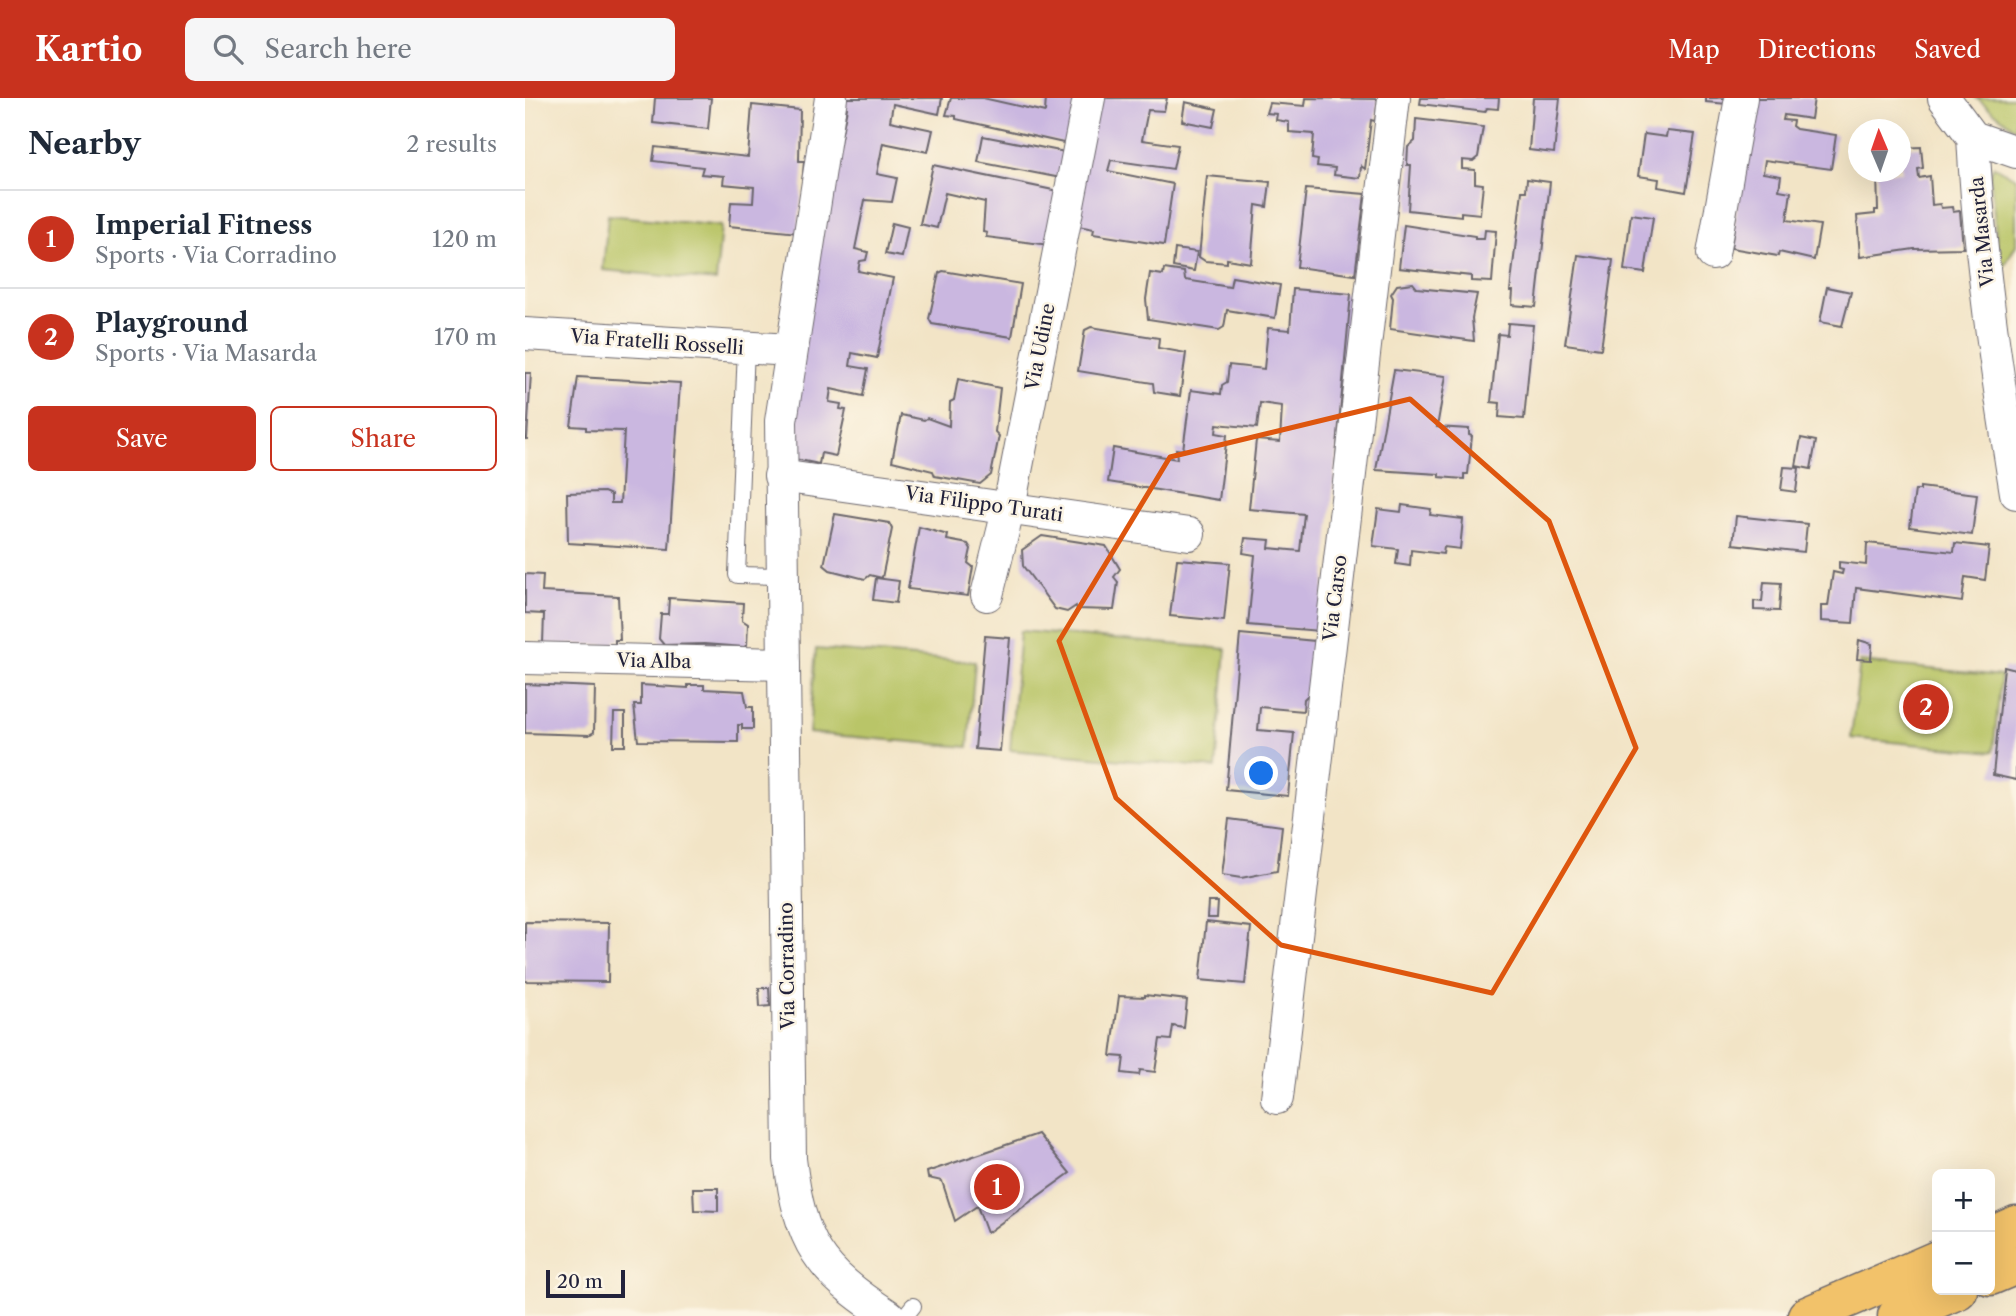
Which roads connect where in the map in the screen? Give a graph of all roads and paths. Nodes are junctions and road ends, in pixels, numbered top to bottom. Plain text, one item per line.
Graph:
1 (831, 98) edge
2 (1089, 98) edge
3 (1394, 98) edge
4 (1741, 98) edge
5 (1944, 98) edge
6 (1973, 136) junction
7 (2016, 152) edge
8 (1713, 254) dead end
9 (525, 334) edge
10 (745, 348) junction
11 (790, 350) junction
12 (780, 475) junction
13 (2016, 494) edge
14 (1009, 507) junction
15 (1189, 534) dead end
16 (782, 576) junction
17 (987, 595) dead end
18 (525, 658) edge
19 (784, 664) junction
20 (1277, 1098) dead end
21 (2016, 1225) edge
22 (1995, 1235) edge
23 (1932, 1261) edge
24 (2016, 1265) edge
25 (1995, 1274) edge
26 (1946, 1295) edge
27 (902, 1313) edge
28 (1807, 1316) edge
29 (1897, 1316) edge

1 - 11 street, Via Corradino
2 - 14 street, Via Udine
3 - 20 street, Via Carso
4 - 8 street
5 - 6 street
6 - 7 street
6 - 13 street, Via Masarda
9 - 10 street, Via Fratelli Rosselli
10 - 11 street, Via Fratelli Rosselli
10 - 16 lane
11 - 12 street, Via Corradino
12 - 14 street, Via Filippo Turati
12 - 16 street, Via Corradino
14 - 15 street, Via Filippo Turati
14 - 17 street, Via Udine
16 - 19 street, Via Corradino
18 - 19 street, Via Alba
19 - 27 street, Via Corradino
21 - 22 highway
23 - 28 highway
24 - 25 highway
26 - 29 highway

